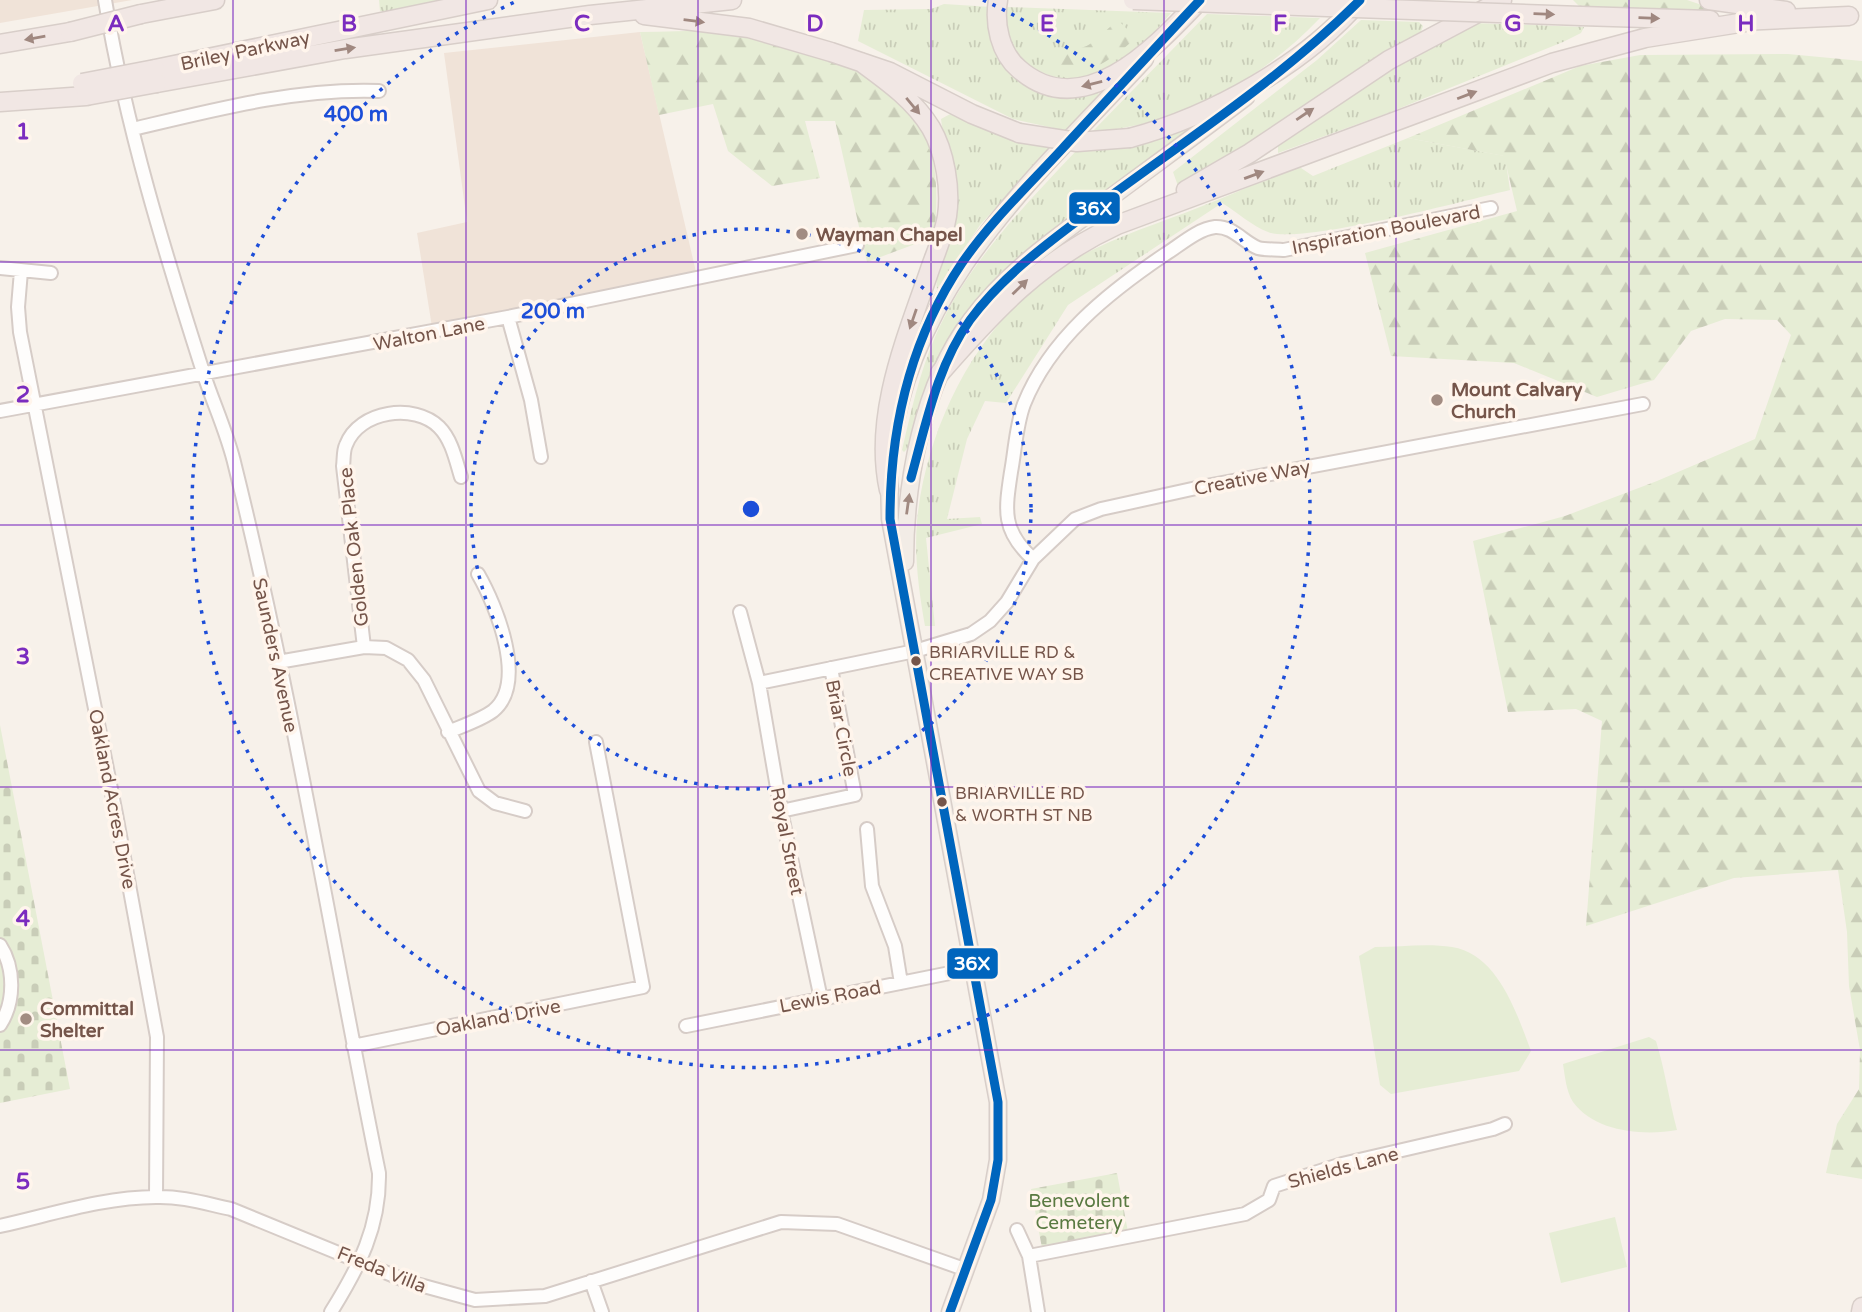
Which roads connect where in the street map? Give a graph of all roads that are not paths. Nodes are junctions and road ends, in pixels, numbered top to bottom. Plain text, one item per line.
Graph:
1 (105, 0) edge
2 (215, 0) edge
3 (488, 0) edge
4 (732, 0) edge
5 (998, 0) edge
6 (1133, 0) edge
7 (1200, 0) edge
8 (1360, 0) edge
9 (1502, 0) edge
10 (1713, 1) edge
11 (626, 12) junction
12 (1856, 16) edge
13 (1752, 21) junction
14 (1168, 34) junction
15 (0, 44) edge
16 (1316, 44) junction
17 (861, 62) junction
18 (156, 76) junction
19 (84, 90) junction
20 (379, 91) dead end
21 (0, 94) edge
22 (0, 102) edge
23 (133, 130) junction
24 (1491, 208) dead end
25 (1144, 216) junction
26 (857, 245) dead end
27 (0, 268) edge
28 (21, 271) junction
29 (51, 273) dead end
30 (508, 317) junction
31 (940, 373) junction
32 (204, 376) junction
33 (34, 404) junction
34 (1643, 404) dead end
35 (0, 411) edge
36 (541, 457) dead end
37 (461, 477) dead end
38 (889, 490) junction
39 (1032, 559) junction
40 (478, 574) dead end
41 (905, 596) junction
42 (740, 612) dead end
43 (364, 647) junction
44 (915, 651) junction
45 (278, 662) junction
46 (831, 668) junction
47 (760, 683) junction
48 (448, 732) junction
49 (596, 743) dead end
50 (525, 811) dead end
51 (781, 811) junction
52 (867, 829) dead end
53 (0, 945) edge
54 (975, 968) junction
55 (901, 983) junction
56 (821, 999) junction
57 (0, 1025) edge
58 (685, 1026) dead end
59 (353, 1046) junction
60 (1504, 1124) dead end
61 (156, 1197) junction
62 (0, 1226) edge
63 (1017, 1230) dead end
64 (1028, 1256) junction
65 (362, 1262) junction
66 (964, 1269) junction
67 (591, 1281) junction
68 (331, 1312) edge
69 (602, 1312) edge
70 (950, 1312) edge
71 (1038, 1312) edge

1 - 23 street, Saunders Avenue
2 -> 15 highway, bridge
3 - 18 highway, Briley Parkway
4 - 11 highway
14 -> 5 highway
6 -> 13 highway, bridge
7 - 14 highway
8 - 16 highway
25 -> 9 highway
10 - 12 highway
11 -> 17 highway
18 -> 11 highway
12 - 13 highway
25 -> 13 highway
14 - 38 main road
16 - 17 highway, bridge
16 - 31 main road
17 -> 38 highway
18 - 19 highway, bridge
19 - 21 highway
19 - 22 highway
20 - 23 street
23 - 32 street, Saunders Avenue
24 - 39 street, Inspiration Boulevard
31 -> 25 highway
26 - 30 street, Walton Lane
27 - 28 street
28 - 29 street
28 - 33 street, Oakland Acres Drive
30 - 32 street, Walton Lane
30 - 36 street
41 -> 31 main road
32 - 33 street, Walton Lane
32 - 45 street, Saunders Avenue
33 - 35 street, Walton Lane
33 - 61 street, Oakland Acres Drive
34 - 39 street, Creative Way
37 - 43 street, Golden Oak Place
38 - 41 main road
39 - 44 street, Creative Way
40 - 48 street
41 - 44 main road
42 - 47 street, Royal Street
43 - 45 street
43 - 48 street
44 - 46 street, Creative Way
44 - 54 main road
45 - 59 street, Saunders Avenue
46 - 47 street, Creative Way
46 - 51 street, Briar Circle
47 - 51 street, Royal Street
48 - 50 street
49 - 59 street, Oakland Drive
51 - 56 street, Royal Street
52 - 55 street
53 - 57 street
54 - 55 street, Lewis Road
54 - 66 main road
55 - 56 street, Lewis Road
56 - 58 street, Lewis Road
59 - 65 street, Saunders Avenue
60 - 64 street, Shields Lane
61 - 62 street, Freda Villa
61 - 65 street, Freda Villa
63 - 64 street
64 - 71 street
65 - 67 street, Freda Villa
65 - 68 street, Saunders Avenue
66 - 67 street, Freda Villa
66 - 70 main road
67 - 69 street

